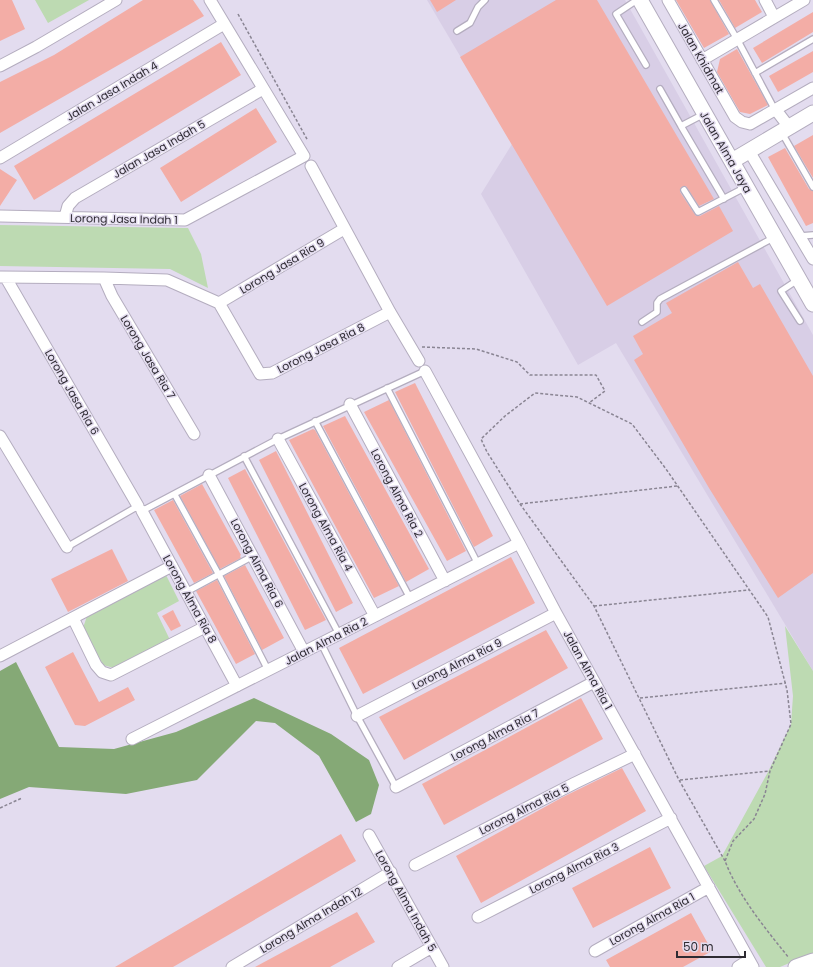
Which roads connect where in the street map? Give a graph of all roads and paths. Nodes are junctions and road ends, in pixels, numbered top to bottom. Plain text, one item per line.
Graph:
1 (116, 0) edge
2 (210, 0) edge
3 (486, 0) edge
4 (639, 0) edge
5 (668, 0) edge
6 (714, 0) edge
7 (764, 0) edge
8 (804, 0) edge
9 (238, 14) dead end
10 (774, 17) junction
11 (224, 24) junction
12 (456, 31) dead end
13 (738, 39) junction
14 (813, 40) edge
15 (702, 60) junction
16 (646, 65) dead end
17 (0, 66) edge
18 (755, 73) junction
19 (813, 88) edge
20 (263, 89) junction
21 (660, 89) dead end
22 (776, 110) junction
23 (813, 113) edge
24 (704, 114) junction
25 (682, 126) junction
26 (785, 130) junction
27 (310, 146) dead end
28 (750, 151) junction
29 (0, 158) edge
30 (732, 161) junction
31 (311, 166) dead end
32 (747, 187) junction
33 (813, 187) edge
34 (684, 190) dead end
35 (724, 199) junction
36 (0, 216) edge
37 (65, 217) junction
38 (344, 229) junction
39 (813, 235) edge
40 (775, 236) junction
41 (800, 236) junction
42 (813, 259) edge
43 (3, 278) edge
44 (104, 278) junction
45 (799, 279) junction
46 (219, 303) junction
47 (813, 304) edge
48 (390, 312) junction
49 (800, 321) dead end
50 (642, 322) dead end
51 (421, 347) dead end
52 (422, 366) junction
53 (387, 388) junction
54 (589, 403) junction
55 (350, 404) junction
56 (315, 421) junction
57 (194, 434) dead end
58 (0, 436) edge
59 (278, 439) junction
60 (244, 456) junction
61 (209, 475) junction
62 (677, 486) junction
63 (175, 495) junction
64 (520, 504) junction
65 (140, 509) junction
66 (519, 543) junction
67 (66, 547) joint
68 (253, 556) junction
69 (478, 564) junction
70 (172, 566) junction
71 (219, 575) junction
72 (445, 581) junction
73 (749, 590) junction
74 (186, 592) junction
75 (410, 598) junction
76 (594, 606) junction
77 (556, 613) junction
78 (375, 616) junction
79 (72, 618) junction
80 (205, 627) junction
81 (339, 634) junction
82 (322, 643) junction
83 (304, 652) junction
84 (0, 656) edge
85 (268, 670) junction
86 (594, 682) junction
87 (786, 684) junction
88 (237, 686) junction
89 (640, 698) junction
90 (357, 716) junction
91 (132, 739) dead end
92 (635, 754) junction
93 (770, 771) junction
94 (679, 780) junction
95 (396, 787) joint
96 (22, 798) dead end
97 (0, 808) edge
98 (670, 818) junction
99 (369, 835) dead end
100 (725, 861) junction
101 (415, 865) dead end
102 (391, 872) junction
103 (709, 887) junction
104 (478, 917) dead end
105 (432, 947) junction
106 (595, 951) dead end
107 (813, 961) edge
108 (751, 964) edge
109 (232, 967) edge
110 (398, 967) edge
111 (443, 967) edge
112 (738, 967) edge
113 (796, 967) edge

1 - 17 street
2 - 11 street
3 - 12 lane
4 - 16 lane
4 - 24 street, Jalan Alma Jaya
5 - 15 street, Jalan Khidmat
6 - 13 lane
7 - 10 street
8 - 10 street
9 - 27 path
10 - 13 street
11 - 20 street
11 - 29 street, Jalan Jasa Indah 4
13 - 15 street
13 - 18 lane
14 - 18 lane
15 - 22 street, Jalan Khidmat
18 - 22 lane
19 - 22 street
20 - 37 street, Jalan Jasa Indah 5
20 - 37 street, Lorong Jasa Indah 1
21 - 25 lane
22 - 26 street
23 - 26 street
24 - 25 lane
24 - 30 street, Jalan Alma Jaya
25 - 35 lane
26 - 28 street
26 - 33 lane
28 - 30 street
28 - 41 street
30 - 32 street, Jalan Alma Jaya
31 - 38 street, Jalan Alma Ria 1
32 - 35 lane
32 - 40 street, Jalan Alma Jaya
34 - 35 lane
36 - 37 street, Lorong Jasa Indah 1
38 - 46 street, Lorong Jasa Ria 9
38 - 48 street, Jalan Alma Ria 1
39 - 41 lane
40 - 45 street, Jalan Alma Jaya
40 - 50 lane
41 - 42 street
43 - 44 street
43 - 65 street, Lorong Jasa Ria 6
44 - 46 street
44 - 57 street, Lorong Jasa Ria 7
45 - 47 street, Jalan Alma Jaya
45 - 49 lane
46 - 48 street, Lorong Jasa Ria 8
48 - 52 street, Jalan Alma Ria 1
51 - 54 path
52 - 53 lane
52 - 66 street, Jalan Alma Ria 1
53 - 55 lane
53 - 69 lane
54 - 62 path
54 - 64 path
55 - 56 lane
55 - 72 street, Lorong Alma Ria 2
56 - 59 lane
56 - 75 lane
58 - 67 street
59 - 60 lane
59 - 78 street, Lorong Alma Ria 4
60 - 61 lane
60 - 81 lane
61 - 63 lane
61 - 68 street, Lorong Alma Ria 6
62 - 64 path
62 - 73 path
63 - 65 lane
63 - 71 lane
64 - 76 path
65 - 67 lane
65 - 70 street, Lorong Alma Ria 8
66 - 69 street, Jalan Alma Ria 2
66 - 77 street, Jalan Alma Ria 1
68 - 71 lane
68 - 83 street, Lorong Alma Ria 6
69 - 72 street, Jalan Alma Ria 2
70 - 74 street, Lorong Alma Ria 8
70 - 79 street
71 - 74 lane
71 - 85 lane
72 - 75 street, Jalan Alma Ria 2
73 - 76 path
73 - 87 path
74 - 80 street, Lorong Alma Ria 8
75 - 78 street, Jalan Alma Ria 2
76 - 89 path
77 - 86 street, Jalan Alma Ria 1
77 - 90 street, Lorong Alma Ria 9
78 - 81 street, Jalan Alma Ria 2
79 - 80 street
79 - 84 street
80 - 88 street, Lorong Alma Ria 8
81 - 82 street, Jalan Alma Ria 2
82 - 83 street, Jalan Alma Ria 2
82 - 90 lane
83 - 85 street, Jalan Alma Ria 2
85 - 88 street, Jalan Alma Ria 2
86 - 92 street, Jalan Alma Ria 1
86 - 95 street, Lorong Alma Ria 7
87 - 89 path
87 - 93 path
88 - 91 street, Jalan Alma Ria 2
89 - 94 path
90 - 95 lane
92 - 98 street, Jalan Alma Ria 1
92 - 101 street, Lorong Alma Ria 5
93 - 94 path
93 - 100 path
94 - 100 path
96 - 97 path
98 - 103 street, Jalan Alma Ria 1
98 - 104 street, Lorong Alma Ria 3
99 - 102 street, Lorong Alma Indah 5
100 - 113 path
102 - 105 street, Lorong Alma Indah 5
102 - 109 street, Lorong Alma Indah 12
103 - 106 street, Lorong Alma Ria 1
103 - 108 street, Jalan Alma Ria 1
105 - 110 street
105 - 111 street, Lorong Alma Indah 5
107 - 113 street
108 - 112 street

